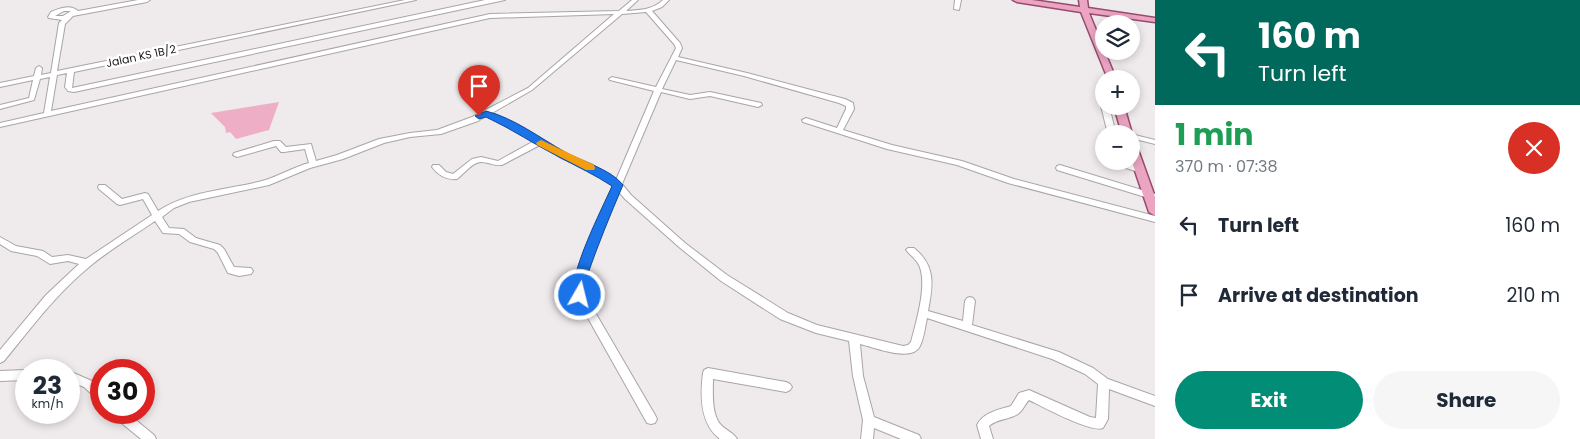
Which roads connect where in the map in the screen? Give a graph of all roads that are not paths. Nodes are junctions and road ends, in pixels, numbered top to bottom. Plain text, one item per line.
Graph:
1 (125, 0) edge
2 (147, 0) edge
3 (413, 0) edge
4 (502, 0) edge
5 (635, 0) edge
6 (666, 0) edge
7 (958, 0) edge
8 (1017, 0) edge
9 (1034, 0) edge
10 (474, 4) junction
11 (1065, 6) junction
12 (957, 9) dead end
13 (1088, 9) edge
14 (648, 11) junction
15 (620, 12) junction
16 (71, 13) junction
17 (484, 18) junction
18 (1155, 19) edge
19 (62, 23) junction
20 (283, 27) junction
21 (342, 33) junction
22 (289, 44) junction
23 (350, 48) junction
24 (675, 58) junction
25 (39, 68) dead end
26 (1109, 70) edge
27 (71, 71) junction
28 (54, 74) junction
29 (37, 78) junction
30 (612, 79) dead end
31 (0, 85) edge
32 (658, 90) junction
33 (48, 105) junction
34 (758, 105) dead end
35 (0, 107) edge
36 (67, 110) junction
37 (486, 113) junction
38 (47, 115) junction
39 (25, 120) junction
40 (806, 120) dead end
41 (0, 125) edge
42 (839, 131) junction
43 (1140, 138) edge
44 (538, 142) junction
45 (1155, 142) edge
46 (237, 155) dead end
47 (313, 164) junction
48 (436, 167) dead end
49 (1060, 168) dead end
50 (1140, 170) edge
51 (618, 185) junction
52 (102, 186) dead end
53 (1152, 196) edge
54 (1155, 212) edge
55 (157, 215) junction
56 (1155, 219) edge
57 (0, 240) edge
58 (911, 250) dead end
59 (87, 263) junction
60 (248, 271) dead end
61 (970, 301) dead end
62 (923, 313) junction
63 (967, 326) junction
64 (854, 338) junction
65 (0, 358) edge
66 (15, 375) edge
67 (0, 376) edge
68 (1104, 382) junction
69 (786, 387) dead end
70 (1155, 401) edge
71 (651, 419) dead end
72 (869, 420) junction
73 (132, 424) edge
74 (150, 439) edge
75 (731, 439) edge
76 (867, 439) edge
77 (915, 439) edge
78 (987, 439) edge

1 - 16 street
2 - 16 street
3 - 20 street, Jalan KS 1B/2
4 - 10 street
5 - 15 street
6 - 14 street
7 - 12 street
8 - 11 main road
9 - 11 main road
10 - 17 street
10 - 21 street
11 - 13 main road
11 - 13 main road
13 - 18 main road
13 - 26 main road
14 - 15 street
14 - 24 street
15 - 17 street
15 - 37 street
16 - 19 street
16 - 19 street
17 - 23 street
19 - 28 street
20 - 22 street
20 - 27 street, Jalan KS 1B/2
21 - 22 street
21 - 23 street
22 - 27 street
23 - 36 street
24 - 32 street
24 - 42 street
25 - 29 street
27 - 28 street, Jalan KS 1B/2
28 - 29 street, Jalan KS 1B/2
28 - 33 street
29 - 31 street, Jalan KS 1B/2
29 - 35 street
30 - 32 street
32 - 34 street
32 - 51 street
33 - 36 street
33 - 38 street
33 - 39 street
36 - 38 street
37 - 44 street
37 - 47 street
38 - 39 street
39 - 41 street
40 - 42 street
42 - 56 street
43 - 45 street
44 - 48 street
44 - 51 street
46 - 47 street
47 - 55 street
49 - 53 street
50 - 53 main road
51 - 64 street
51 - 71 street
52 - 55 street
53 - 54 main road
55 - 59 street
55 - 60 street
57 - 59 street
58 - 62 street
59 - 65 street
61 - 63 street
62 - 63 street
62 - 64 street
63 - 68 street
64 - 72 street
66 - 67 street
68 - 70 street
68 - 78 street
69 - 75 street
72 - 76 street
72 - 77 street
73 - 74 street

